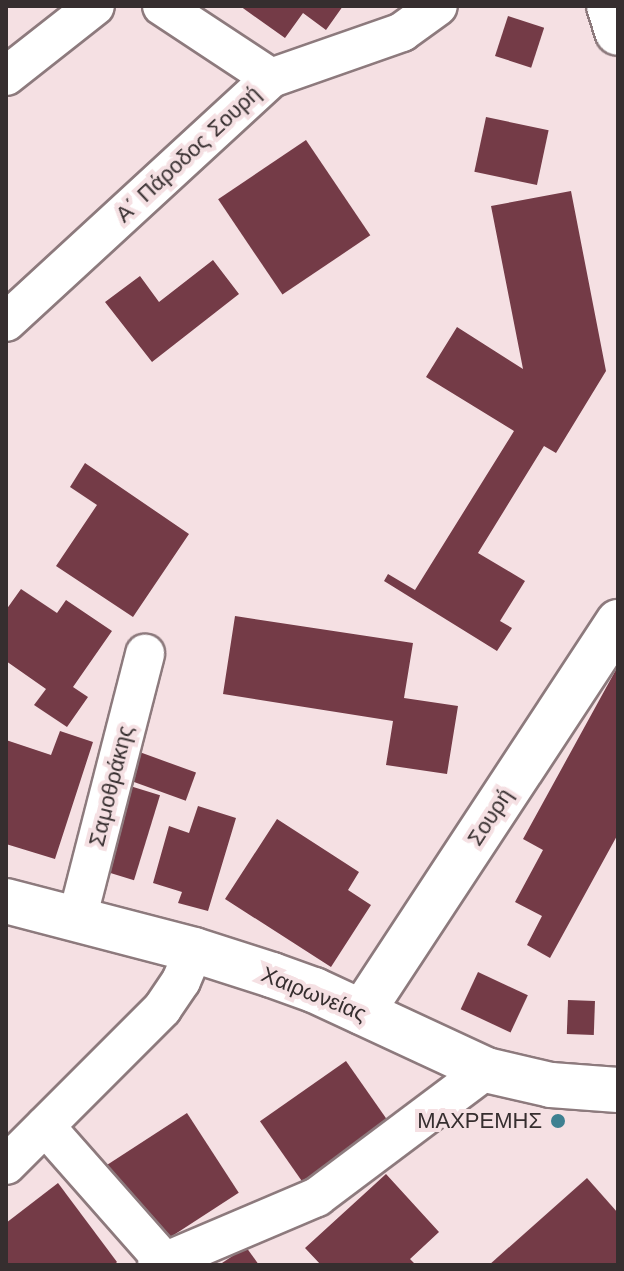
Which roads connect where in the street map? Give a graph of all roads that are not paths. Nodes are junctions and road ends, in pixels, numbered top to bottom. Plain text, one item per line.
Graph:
1 (95, 6) edge
2 (162, 6) edge
3 (438, 6) edge
4 (609, 6) edge
5 (618, 33) edge
6 (6, 76) edge
7 (271, 78) junction
8 (6, 322) edge
9 (618, 622) edge
10 (145, 654) dead end
11 (6, 901) edge
12 (77, 919) junction
13 (194, 950) junction
14 (362, 1012) junction
15 (486, 1070) junction
16 (618, 1090) edge
17 (45, 1126) junction
18 (6, 1165) edge
19 (161, 1263) edge

1 - 6 street
2 - 7 street
3 - 7 street, Α΄ Πάροδος Σουρή
4 - 5 street
7 - 8 street, Α΄ Πάροδος Σουρή
9 - 14 street, Σουρή
10 - 12 street, Σαμοθράκης
11 - 12 street, Χαιρωνείας
12 - 13 street, Χαιρωνείας
13 - 14 street, Χαιρωνείας
13 - 17 street
14 - 15 street, Χαιρωνείας
15 - 16 street, Χαιρωνείας
15 - 19 street
17 - 18 street
17 - 19 street

